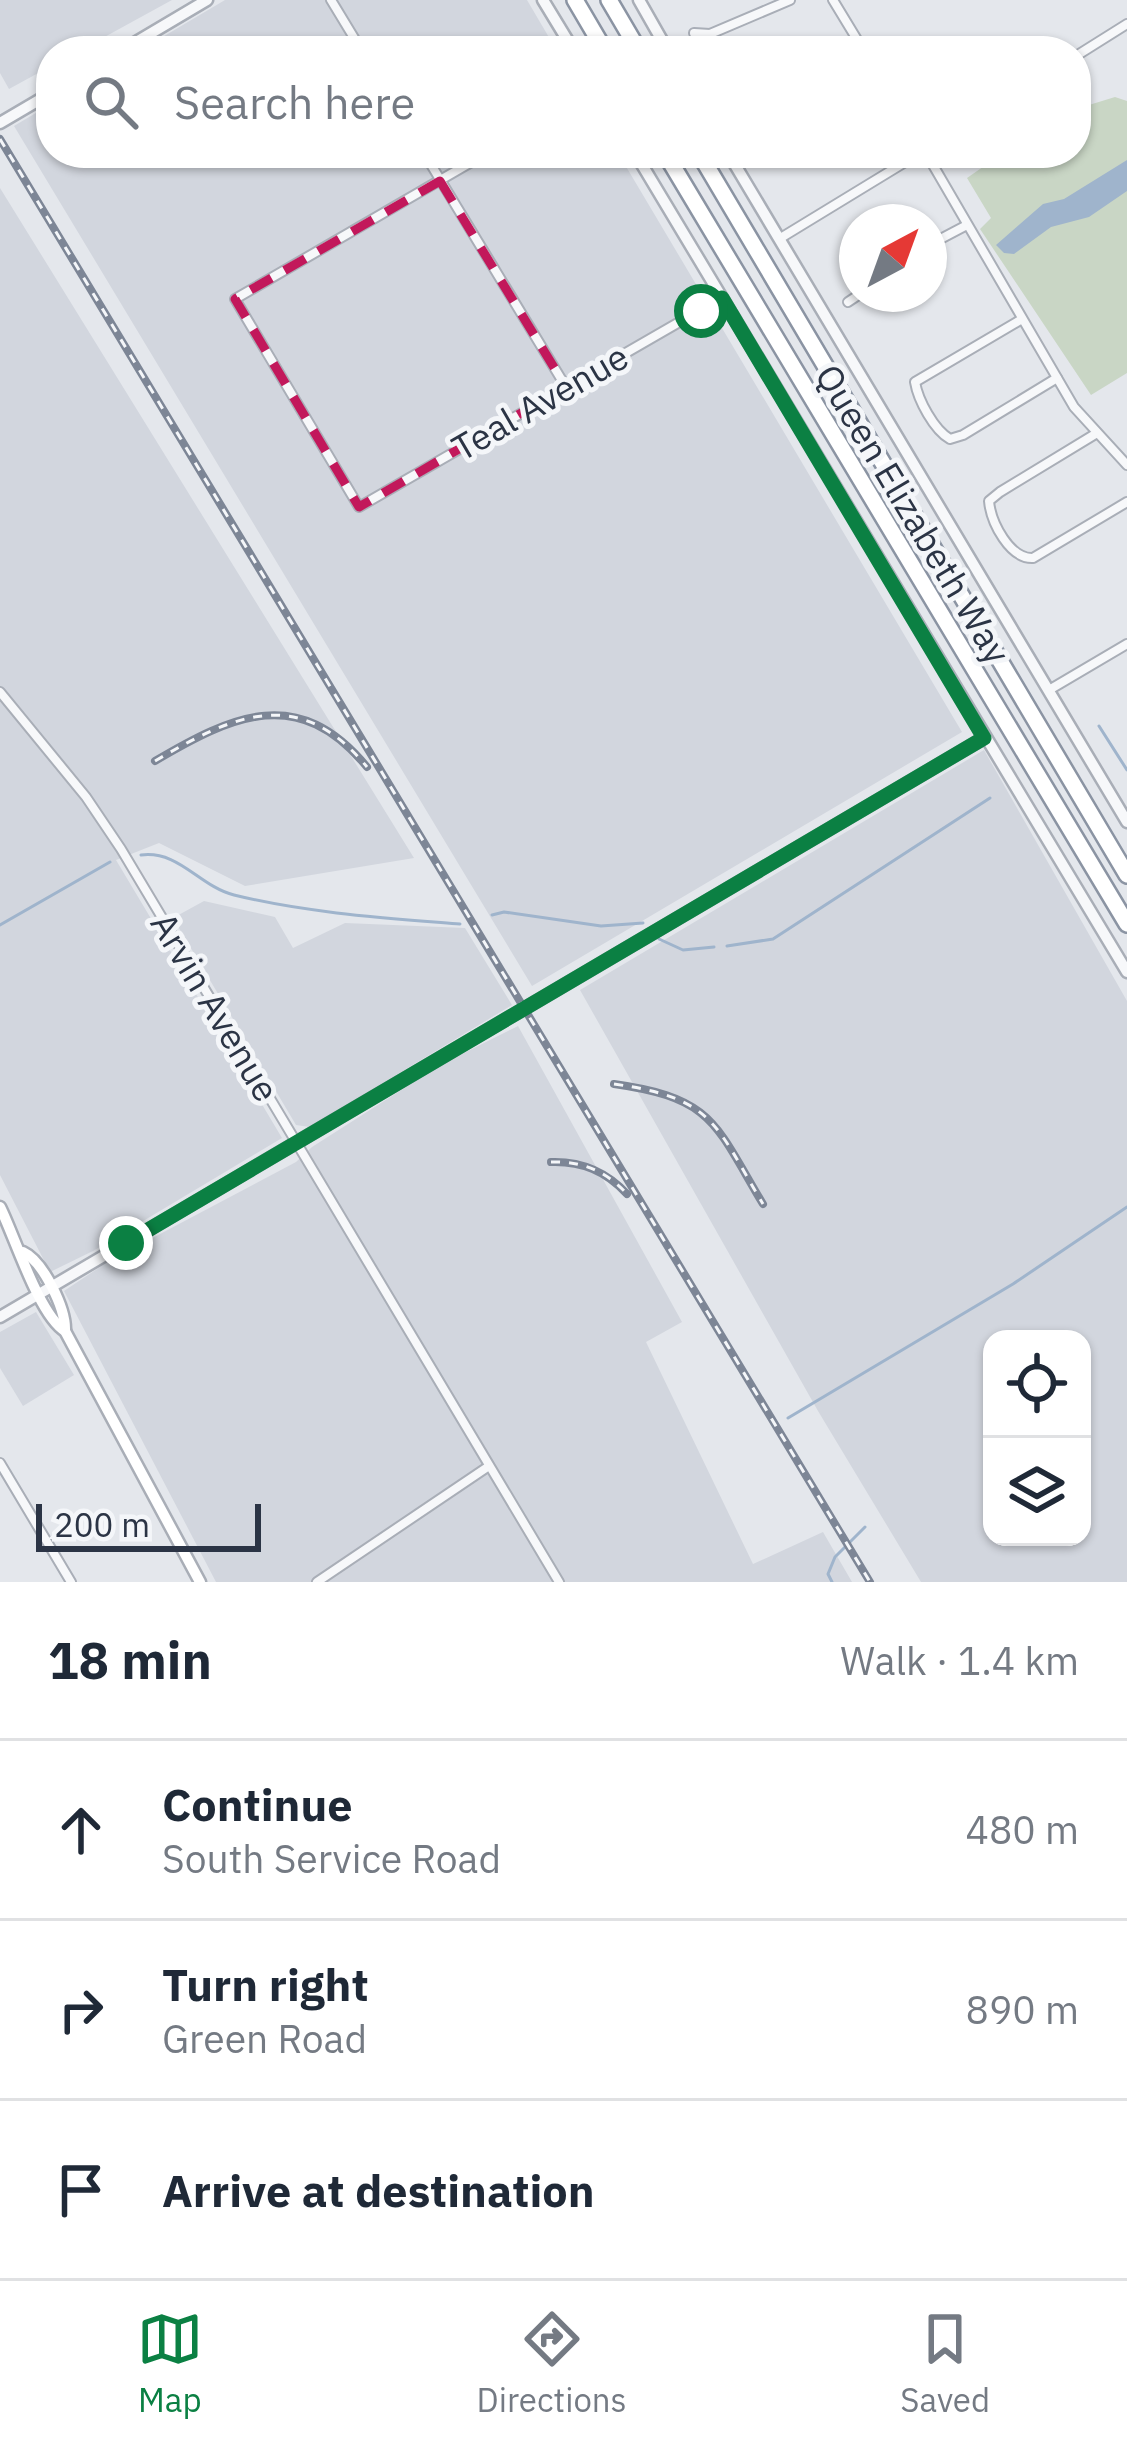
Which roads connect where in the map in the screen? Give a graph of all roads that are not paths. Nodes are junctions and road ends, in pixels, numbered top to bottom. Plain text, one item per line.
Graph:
1 (207, 0) edge
2 (332, 0) edge
3 (543, 0) edge
4 (575, 0) edge
5 (609, 0) edge
6 (639, 0) edge
7 (790, 0) edge
8 (833, 0) edge
9 (1127, 24) edge
10 (694, 33) dead end
11 (147, 36) edge
12 (353, 36) edge
13 (565, 36) edge
14 (596, 36) edge
15 (630, 36) edge
16 (659, 36) edge
17 (855, 36) edge
18 (1091, 47) edge
19 (36, 102) edge
20 (0, 123) edge
21 (433, 168) edge
22 (462, 168) edge
23 (644, 168) edge
24 (674, 168) edge
25 (709, 168) edge
26 (737, 168) edge
27 (898, 168) edge
28 (932, 168) edge
29 (440, 181) junction
30 (967, 225) junction
31 (947, 236) edge
32 (778, 239) junction
33 (722, 298) junction
34 (1022, 319) junction
35 (1058, 378) junction
36 (566, 387) junction
37 (1098, 432) junction
38 (1127, 465) edge
39 (1127, 502) edge
40 (1127, 644) edge
41 (1049, 690) junction
42 (0, 692) edge
43 (984, 738) junction
44 (1127, 822) edge
45 (1127, 875) edge
46 (1127, 924) edge
47 (1127, 972) edge
48 (297, 1143) junction
49 (0, 1207) edge
50 (44, 1290) junction
51 (0, 1317) edge
52 (0, 1463) edge
53 (489, 1466) junction
54 (71, 1582) edge
55 (200, 1582) edge
56 (317, 1582) edge
57 (559, 1582) edge

1 - 11 street
2 - 12 street
3 - 13 street
4 - 14 highway
5 - 15 highway
6 - 16 street
7 - 10 street
8 - 17 street
9 - 18 street
19 - 20 street
21 - 29 street
22 - 29 street
23 - 33 street
24 - 46 highway, Queen Elizabeth Way
25 - 45 highway, Queen Elizabeth Way
26 - 32 street
27 - 32 street
28 - 30 street
29 - 36 street
29 - 36 street, Teal Avenue
30 - 31 street
30 - 34 street
32 - 41 street
33 - 36 street, Teal Avenue
33 - 43 street
34 - 35 street
34 - 35 street
35 - 37 street
37 - 38 street
37 - 39 street
40 - 41 street
41 - 44 street
42 - 48 street, Arvin Avenue
43 - 47 street
43 - 48 street
48 - 50 street
48 - 53 street, Arvin Avenue
49 - 50 main road
50 - 51 street
50 - 55 main road
52 - 54 street
53 - 56 street
53 - 57 street, Arvin Avenue

